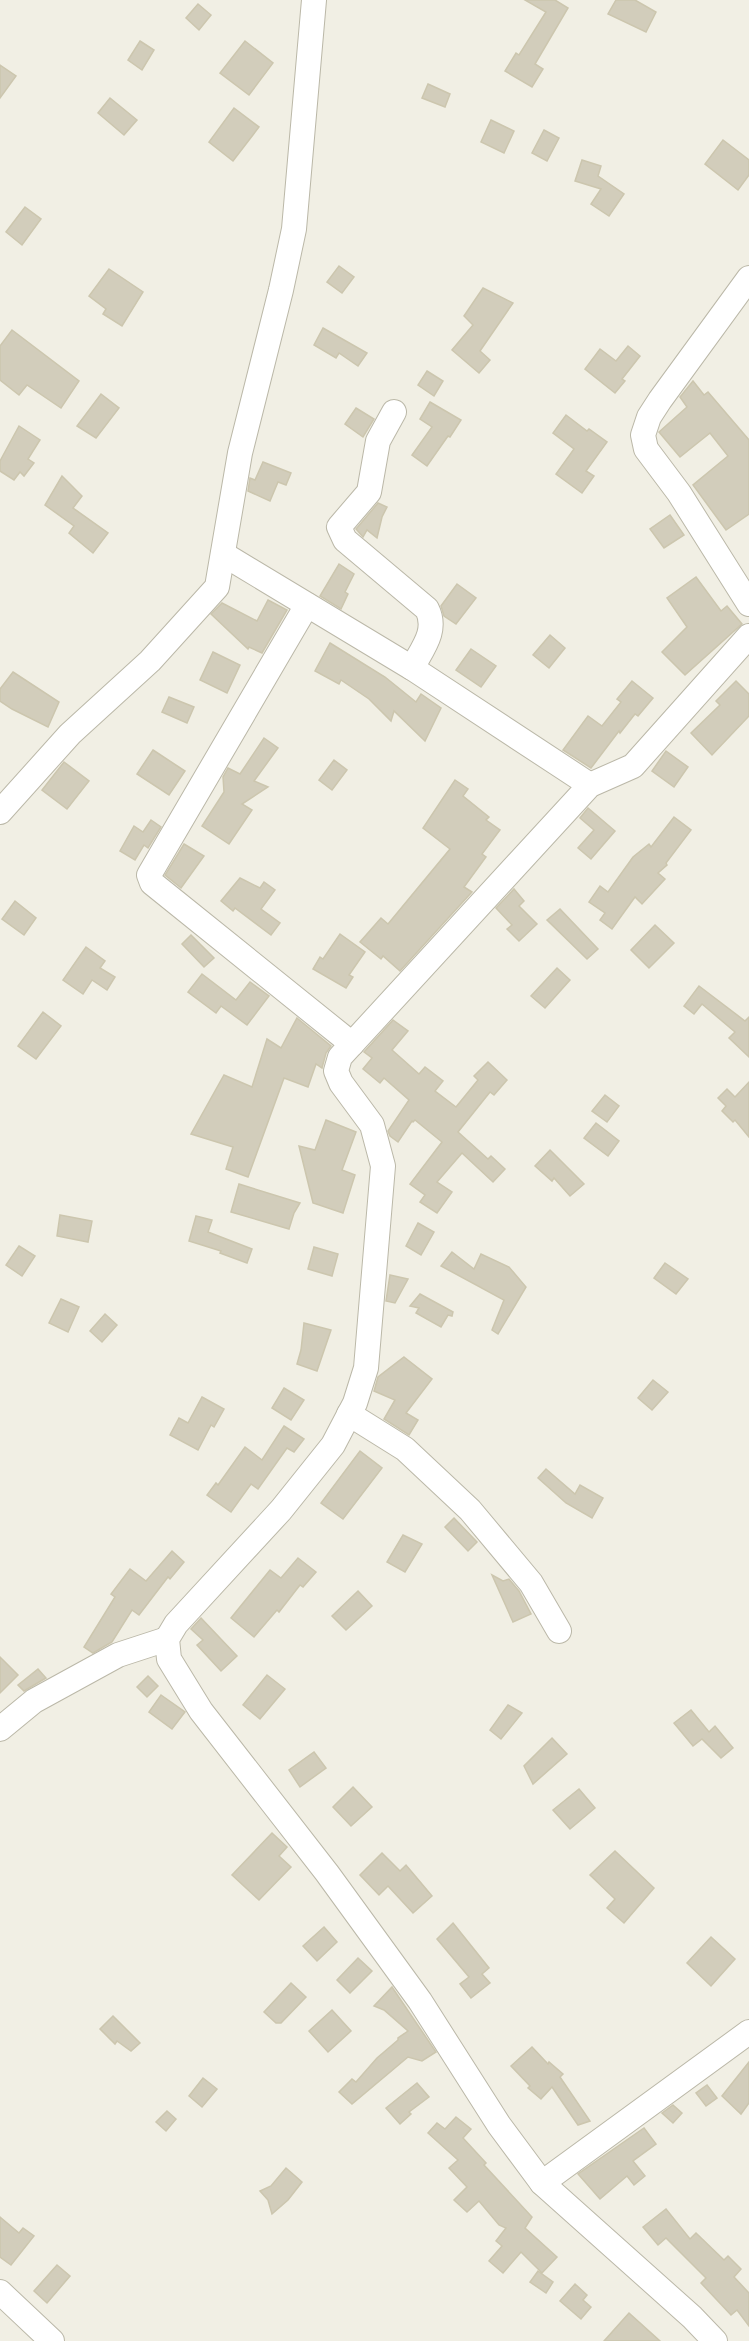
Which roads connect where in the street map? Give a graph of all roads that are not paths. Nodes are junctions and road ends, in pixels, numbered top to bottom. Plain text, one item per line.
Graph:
1 (314, 0) edge
2 (749, 278) edge
3 (394, 412) dead end
4 (223, 554) junction
5 (749, 604) edge
6 (307, 605) junction
7 (749, 636) edge
8 (412, 668) junction
9 (590, 785) junction
10 (0, 812) edge
11 (352, 1044) junction
12 (349, 1414) junction
13 (559, 1631) dead end
14 (167, 1639) junction
15 (0, 1729) edge
16 (749, 2032) edge
17 (542, 2183) junction
18 (0, 2292) edge
19 (52, 2341) edge
20 (716, 2341) edge

1 - 4 street
2 - 5 street
3 - 8 street
4 - 6 street
4 - 10 street
6 - 8 street
6 - 11 street
7 - 9 street
8 - 9 street
9 - 11 street
11 - 12 street
12 - 13 street
12 - 14 street
14 - 15 street
14 - 17 street
16 - 17 street
17 - 20 street
18 - 19 street

